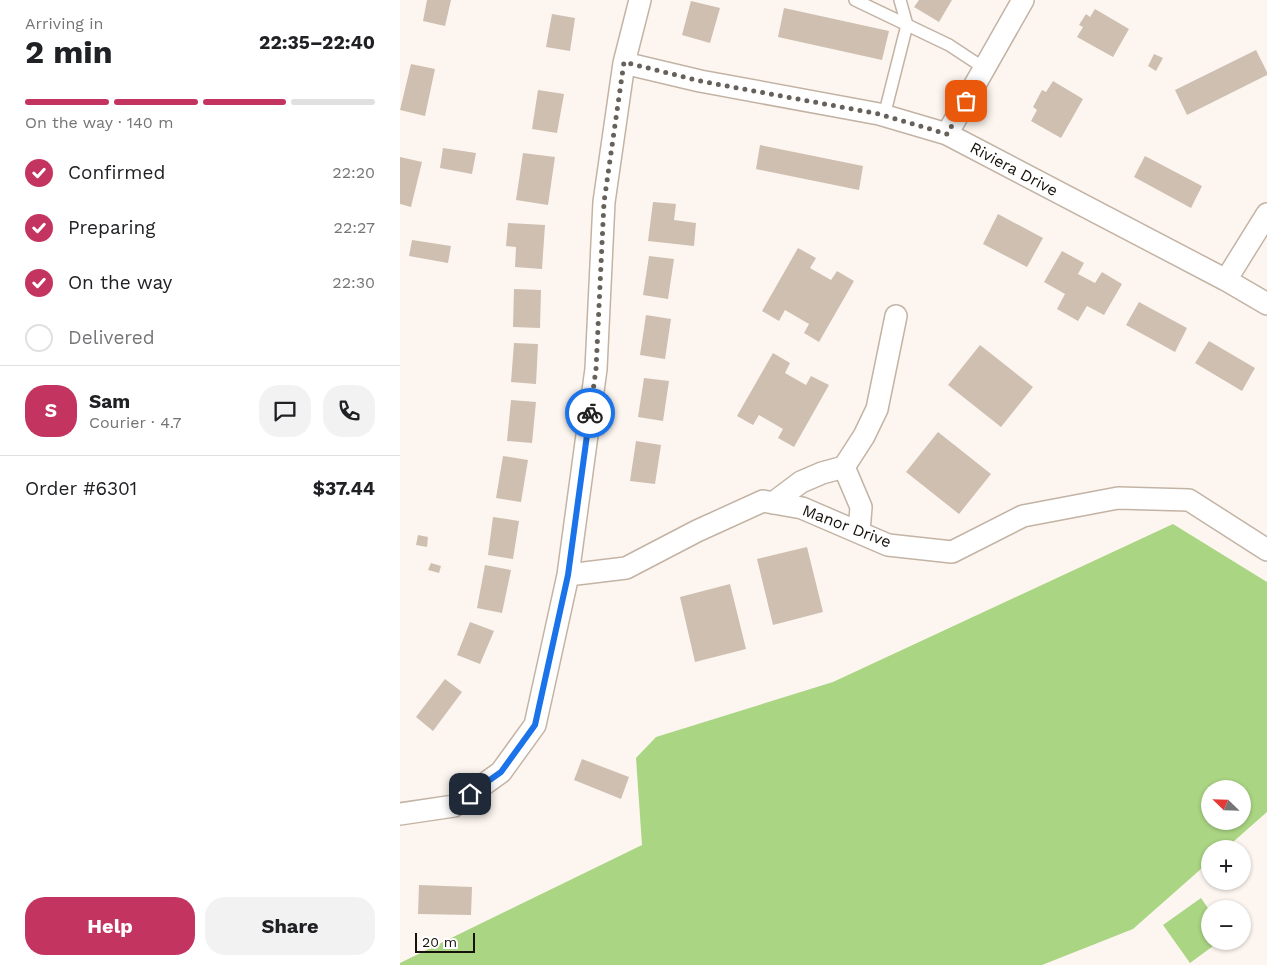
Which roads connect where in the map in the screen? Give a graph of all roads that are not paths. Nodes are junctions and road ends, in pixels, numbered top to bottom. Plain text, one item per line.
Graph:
1 (640, 0) edge
2 (855, 0) edge
3 (900, 0) edge
4 (1023, 0) edge
5 (906, 25) junction
6 (624, 62) junction
7 (984, 68) junction
8 (884, 116) junction
9 (947, 134) junction
10 (1267, 214) edge
11 (1226, 280) junction
12 (1267, 304) edge
13 (896, 316) dead end
14 (844, 467) junction
15 (773, 503) junction
16 (859, 532) junction
17 (1267, 550) edge
18 (568, 575) junction
19 (400, 814) edge

1 - 6 street
2 - 5 lane
3 - 5 lane
4 - 7 street
5 - 7 lane
5 - 8 lane
6 - 8 street, Riviera Drive
6 - 18 street
7 - 9 street
8 - 9 street, Riviera Drive
9 - 11 street, Riviera Drive
10 - 11 street
11 - 12 street, Riviera Drive
13 - 14 street
14 - 15 street
14 - 16 street
15 - 16 street, Manor Drive
15 - 18 street, Manor Drive
16 - 17 street, Manor Drive
18 - 19 street

